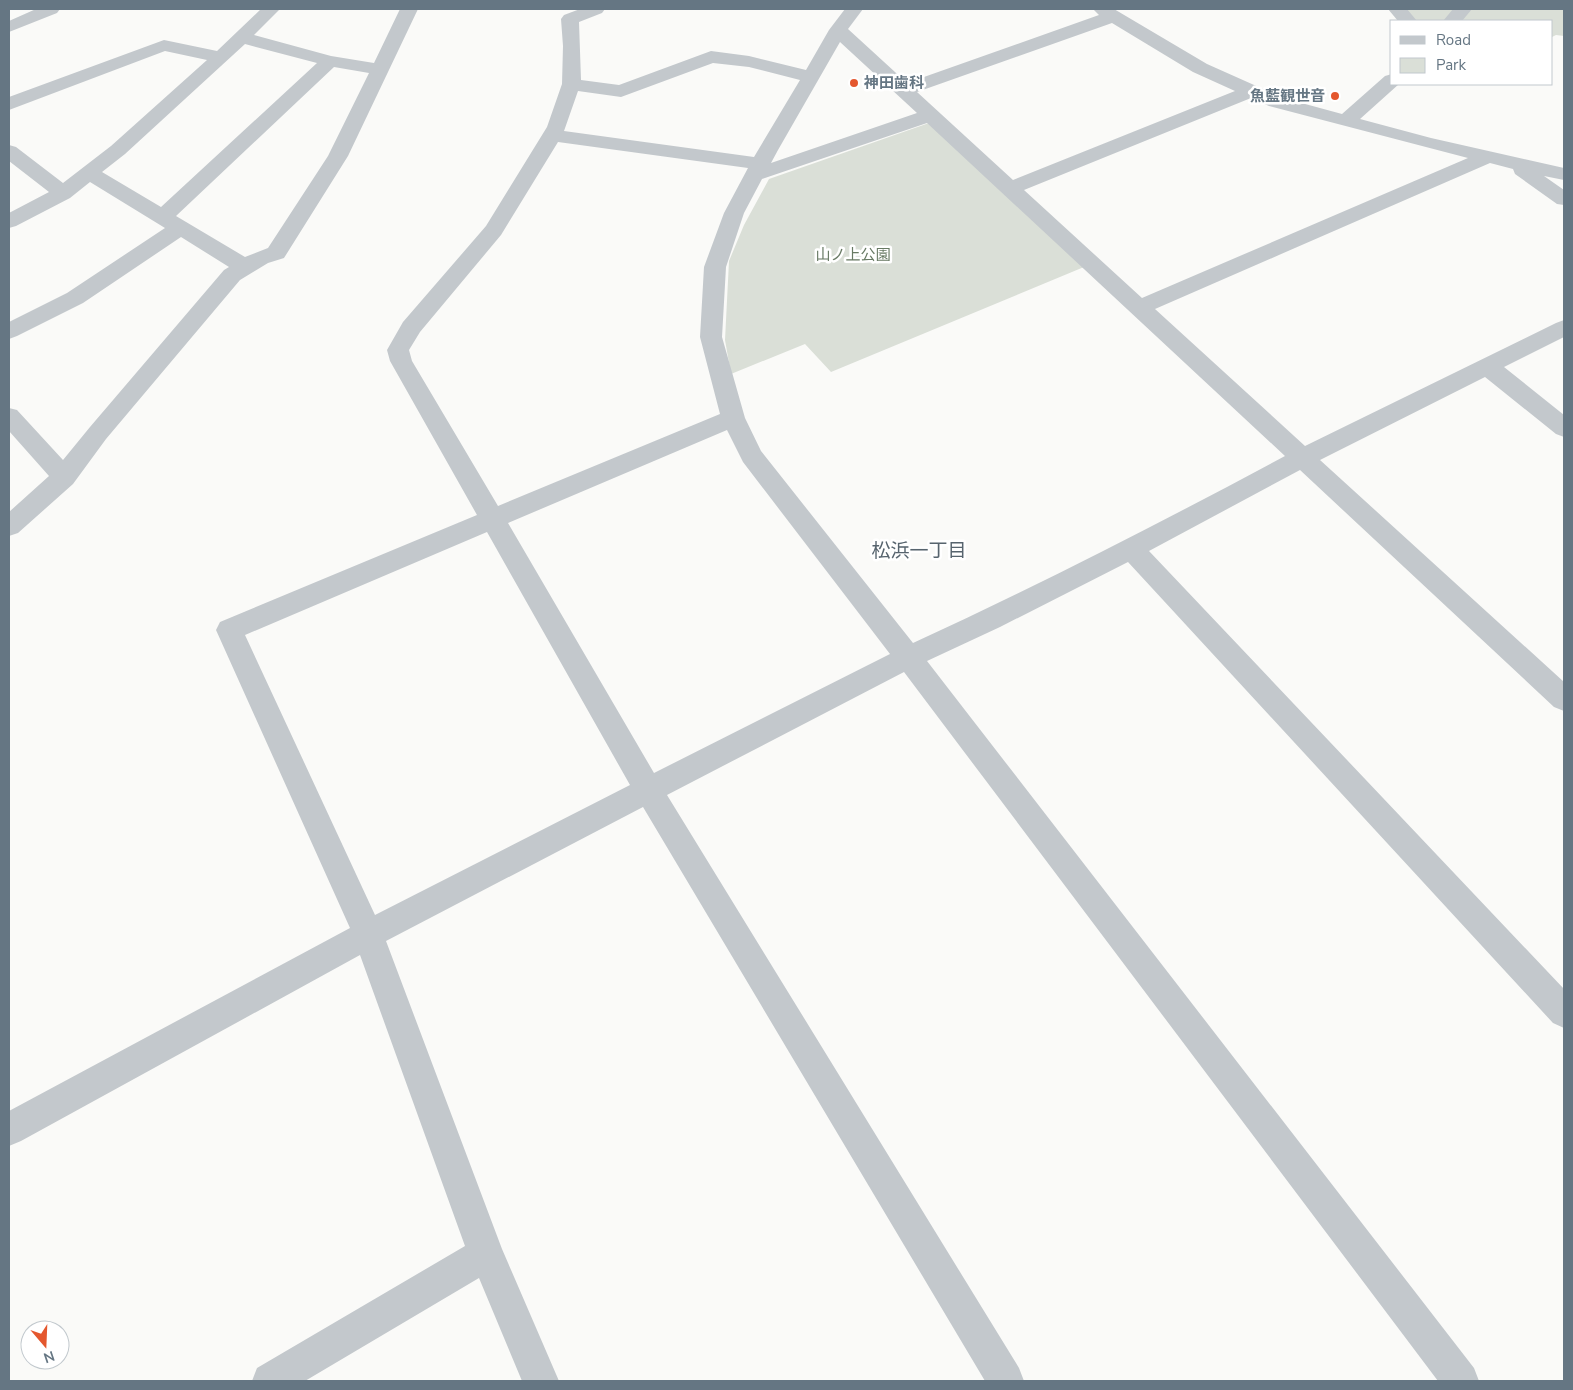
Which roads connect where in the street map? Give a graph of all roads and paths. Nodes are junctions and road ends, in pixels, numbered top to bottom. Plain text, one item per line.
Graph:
1 (51, 9) edge
2 (270, 9) edge
3 (409, 9) edge
4 (596, 9) edge
5 (854, 9) edge
6 (1397, 9) edge
7 (1463, 9) edge
8 (1108, 13) edge
9 (1407, 20) edge
10 (1453, 20) edge
11 (9, 27) edge
12 (838, 30) junction
13 (241, 37) junction
14 (221, 57) junction
15 (330, 61) junction
16 (378, 69) junction
17 (811, 77) junction
18 (1390, 82) edge
19 (571, 84) junction
20 (904, 90) junction
21 (1251, 91) junction
22 (9, 104) edge
23 (931, 116) junction
24 (1346, 121) junction
25 (552, 135) junction
26 (9, 151) edge
27 (1488, 157) junction
28 (1513, 163) junction
29 (758, 169) junction
30 (89, 173) junction
31 (1564, 174) edge
32 (1011, 188) junction
33 (63, 193) junction
34 (1564, 200) edge
35 (9, 221) edge
36 (172, 223) junction
37 (245, 268) junction
38 (1141, 307) junction
39 (1564, 328) edge
40 (9, 331) edge
41 (1488, 367) junction
42 (9, 416) edge
43 (734, 418) junction
44 (1564, 428) edge
45 (1304, 457) junction
46 (64, 477) junction
47 (492, 520) junction
48 (9, 526) edge
49 (1131, 548) junction
50 (908, 657) junction
51 (1564, 698) edge
52 (649, 791) junction
53 (368, 934) junction
54 (1564, 1012) edge
55 (9, 1128) edge
56 (486, 1254) junction
57 (270, 1381) edge
58 (542, 1381) edge
59 (1006, 1381) edge
60 (1461, 1381) edge

1 - 11 street
2 - 13 street
3 - 16 street
4 - 19 street
5 - 12 street
6 - 9 street
7 - 10 street
8 - 20 street
8 - 21 street
12 - 17 street
12 - 20 street
13 - 14 street
13 - 15 street
14 - 22 street
14 - 30 street
15 - 16 street
15 - 36 street
16 - 37 street
17 - 19 street
17 - 29 street
18 - 24 street
19 - 25 street
20 - 23 street
21 - 24 street
21 - 32 street
23 - 29 street
23 - 32 street
24 - 27 street
25 - 29 street
25 - 47 street
26 - 33 street
27 - 28 street
27 - 38 street
28 - 31 street
28 - 34 street
29 - 43 street
30 - 33 street
30 - 36 street
32 - 38 street
33 - 35 street
36 - 37 street
36 - 40 street
37 - 46 street
38 - 45 street
39 - 41 street
41 - 44 street
41 - 45 street
42 - 46 street
43 - 47 street
43 - 50 street
45 - 49 street
45 - 51 street
46 - 48 street
47 - 52 street
47 - 53 street
49 - 50 street
49 - 54 street
50 - 52 street
50 - 60 street
52 - 53 street
52 - 59 street
53 - 55 street
53 - 56 street
56 - 57 street
56 - 58 street

